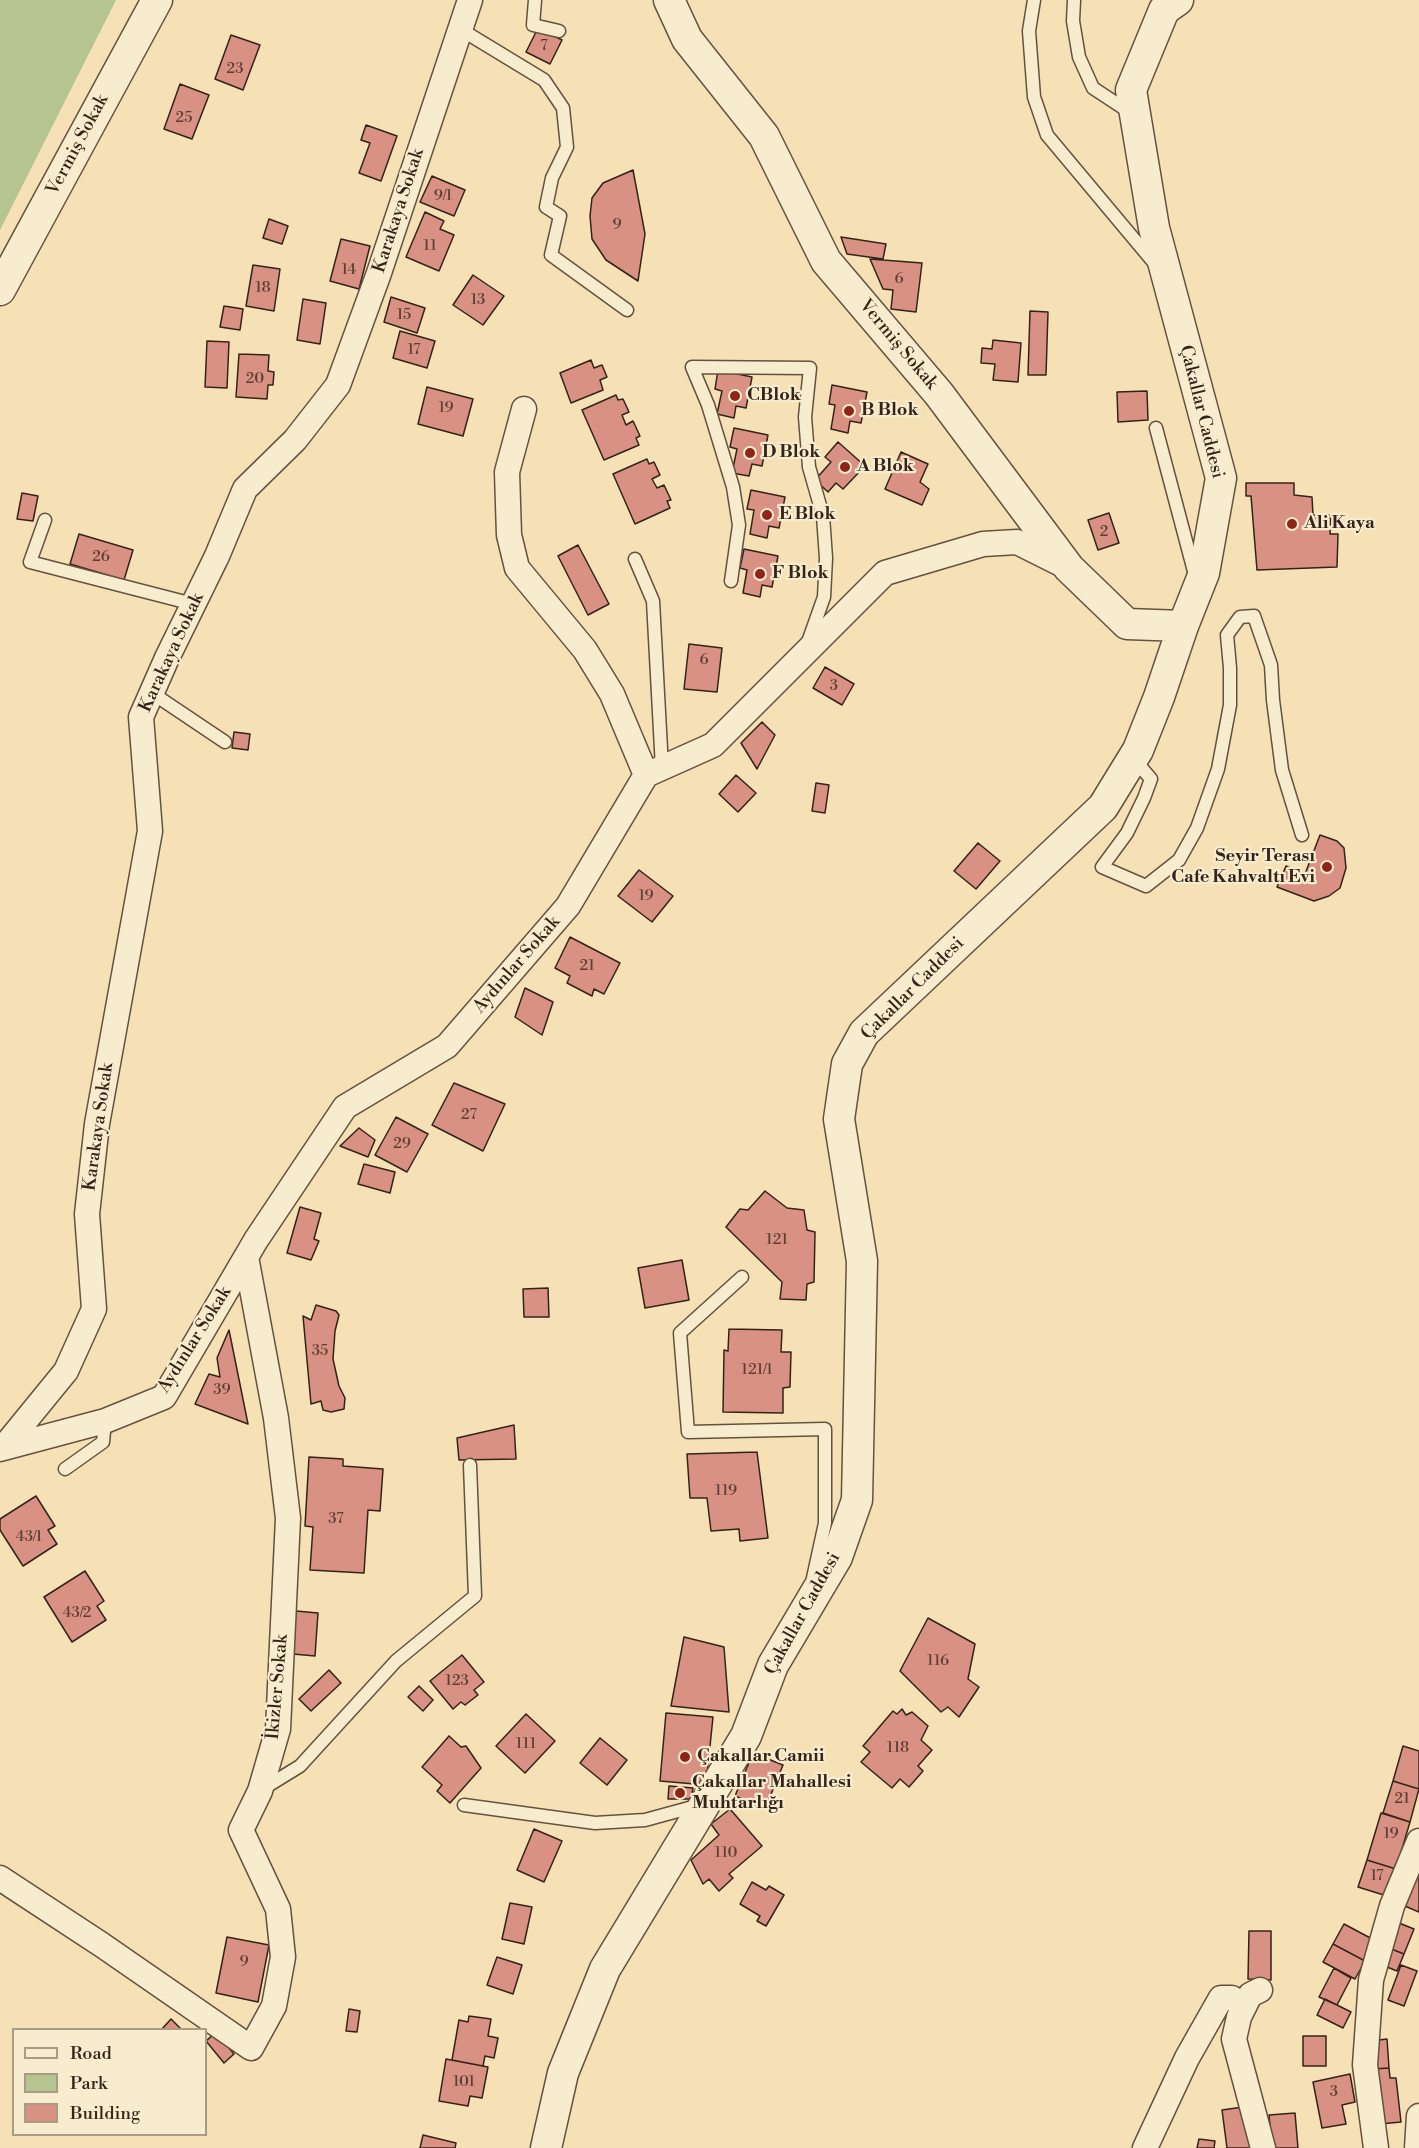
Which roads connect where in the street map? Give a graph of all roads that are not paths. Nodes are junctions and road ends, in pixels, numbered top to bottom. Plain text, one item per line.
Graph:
1 (157, 0) edge
2 (470, 0) edge
3 (535, 0) edge
4 (669, 0) edge
5 (1034, 0) edge
6 (1074, 0) edge
7 (1178, 0) edge
8 (460, 29) junction
9 (559, 31) dead end
10 (1135, 116) junction
11 (1167, 278) junction
12 (0, 290) edge
13 (627, 310) dead end
14 (524, 409) dead end
15 (1156, 428) dead end
16 (45, 520) dead end
17 (635, 559) dead end
18 (1069, 568) junction
19 (731, 581) dead end
20 (1198, 588) junction
21 (193, 604) junction
22 (1183, 626) junction
23 (804, 654) junction
24 (152, 693) junction
25 (225, 742) dead end
26 (1133, 758) junction
27 (654, 772) junction
28 (1302, 835) dead end
29 (246, 1257) junction
30 (742, 1277) dead end
31 (105, 1421) junction
32 (2, 1448) edge
33 (470, 1465) dead end
34 (65, 1468) dead end
35 (806, 1609) junction
36 (260, 1791) junction
37 (704, 1804) junction
38 (464, 1805) dead end
39 (1419, 1841) edge
40 (0, 1878) edge
41 (1419, 2116) edge
42 (546, 2148) edge
43 (1145, 2148) edge
44 (1263, 2148) edge
45 (1376, 2148) edge
46 (1417, 2148) edge

1 - 12 street, Vermiş Sokak
2 - 8 street, Karakaya Sokak
3 - 9 lane
4 - 18 street, Vermiş Sokak
5 - 11 lane
6 - 10 lane
7 - 10 street, Çakallar Caddesi
8 - 13 lane
8 - 21 street, Karakaya Sokak
10 - 11 street, Çakallar Caddesi
11 - 20 street, Çakallar Caddesi
14 - 27 street
15 - 20 lane
16 - 21 lane
17 - 27 lane
18 - 22 street, Vermiş Sokak
18 - 23 street
19 - 23 lane
20 - 22 street, Çakallar Caddesi
21 - 24 street, Karakaya Sokak
22 - 26 street, Çakallar Caddesi
23 - 27 street
24 - 25 lane
24 - 32 street, Karakaya Sokak
26 - 28 lane
26 - 35 street, Çakallar Caddesi
27 - 29 street, Aydınlar Sokak
29 - 31 street, Aydınlar Sokak
29 - 36 street, İkizler Sokak
30 - 35 lane
31 - 32 street, Aydınlar Sokak
31 - 34 lane
33 - 36 lane
35 - 37 street, Çakallar Caddesi
36 - 40 street, İkizler Sokak
37 - 38 lane
37 - 42 street, Çakallar Caddesi
39 - 45 street
41 - 46 street
43 - 44 street

